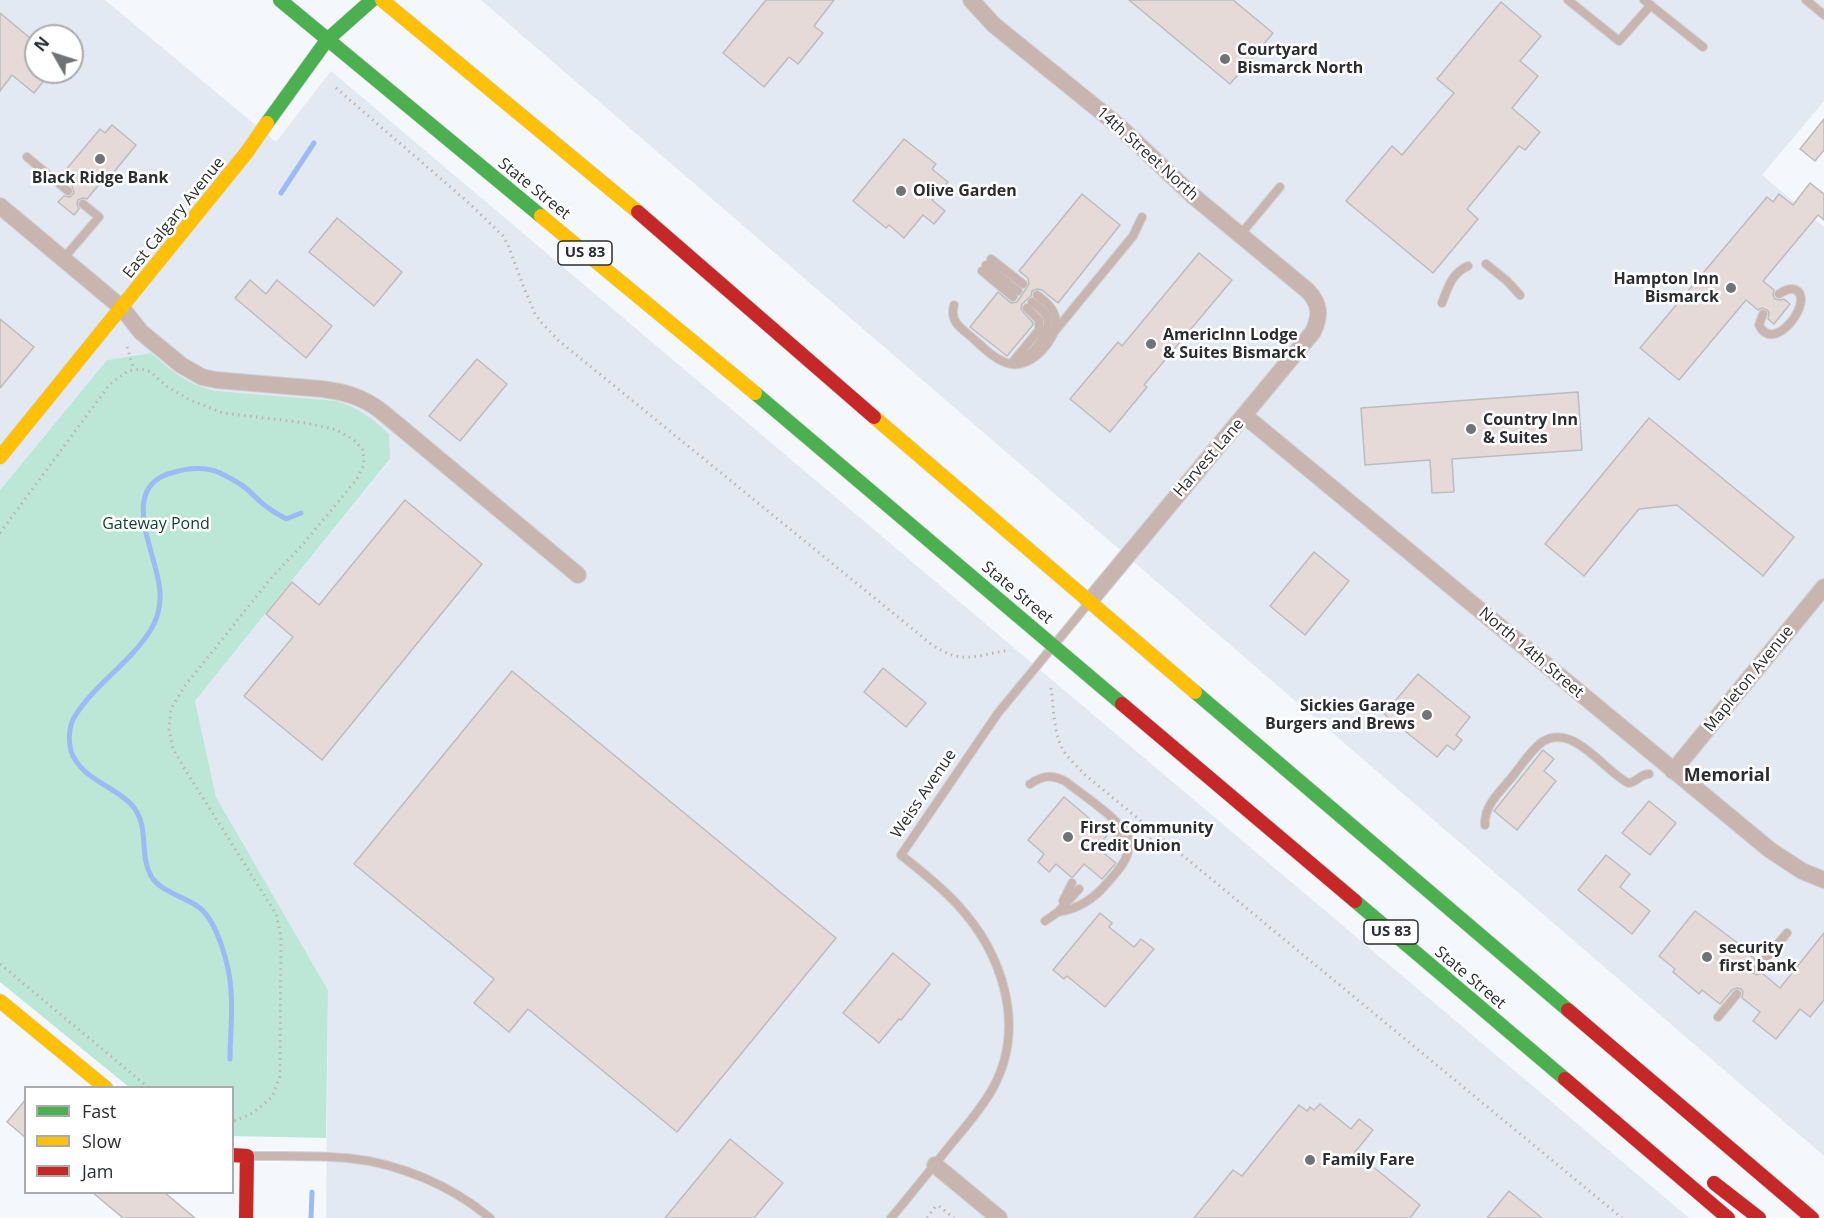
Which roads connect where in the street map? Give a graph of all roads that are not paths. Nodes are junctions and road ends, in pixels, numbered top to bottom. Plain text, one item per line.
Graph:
1 (280, 0) edge
2 (372, 0) edge
3 (382, 0) edge
4 (971, 0) edge
5 (1568, 0) edge
6 (1806, 0) edge
7 (1647, 3) edge
8 (1824, 15) edge
9 (327, 40) junction
10 (1703, 47) dead end
11 (27, 157) dead end
12 (1280, 187) dead end
13 (68, 191) dead end
14 (83, 204) dead end
15 (0, 206) edge
16 (1142, 217) dead end
17 (1240, 235) junction
18 (63, 259) junction
19 (1486, 264) dead end
20 (986, 265) joint
21 (1468, 266) dead end
22 (1779, 294) dead end
23 (1520, 295) dead end
24 (1442, 303) dead end
25 (954, 305) dead end
26 (122, 308) junction
27 (1320, 309) joint
28 (1762, 314) dead end
29 (1053, 334) junction
30 (1015, 364) junction
31 (1245, 416) junction
32 (0, 457) edge
33 (578, 575) dead end
34 (1824, 587) edge
35 (1089, 602) junction
36 (1053, 645) junction
37 (1674, 771) junction
38 (1649, 774) dead end
39 (1030, 784) dead end
40 (1108, 815) junction
41 (1485, 825) dead end
42 (1114, 840) dead end
43 (1824, 880) edge
44 (1076, 886) dead end
45 (1058, 912) junction
46 (1045, 921) dead end
47 (1787, 933) dead end
48 (1757, 969) dead end
49 (1737, 994) dead end
50 (0, 1001) edge
51 (1718, 1017) dead end
52 (104, 1086) edge
53 (1616, 1123) junction
54 (1635, 1139) junction
55 (234, 1155) edge
56 (247, 1156) junction
57 (1683, 1161) dead end
58 (935, 1165) junction
59 (1658, 1175) dead end
60 (1702, 1175) dead end
61 (1812, 1217) edge
62 (246, 1218) edge
63 (490, 1218) edge
64 (891, 1218) edge
65 (999, 1218) edge
66 (1728, 1218) edge
67 (1759, 1218) edge

1 - 9 main road, State Street / US 83
2 - 9 main road, East Calgary Avenue
3 - 35 main road
4 - 17 street, 14th Street North
5 - 7 lane
6 - 8 lane
7 - 10 lane
9 - 26 main road, East Calgary Avenue
9 - 36 main road, State Street / US 83
11 - 13 lane
12 - 17 lane
14 - 18 lane
15 - 18 street
16 - 29 lane
17 - 27 street, 14th Street North
18 - 26 street
19 - 23 lane
20 - 20 lane
21 - 24 lane
22 - 28 lane
25 - 30 lane
26 - 32 main road, East Calgary Avenue
26 - 33 street
27 - 31 street, Harvest Lane
29 - 30 lane
29 - 30 lane
31 - 35 street, Harvest Lane
31 - 37 street, North 14th Street
34 - 37 street, Mapleton Avenue
35 - 36 lane, Weiss Avenue
35 - 61 main road
36 - 53 main road, State Street / US 83
36 - 58 lane, Weiss Avenue
37 - 43 street, North 14th Street
38 - 41 lane
39 - 40 lane
40 - 42 lane
40 - 45 lane
44 - 45 lane
45 - 46 lane
47 - 48 lane
49 - 51 lane
50 - 52 main road
53 - 54 main road, State Street / US 83
53 - 59 main road
54 - 57 main road
54 - 66 main road, State Street / US 83
55 - 56 main road
56 - 62 main road
56 - 63 lane
58 - 64 lane, Weiss Avenue
58 - 65 street
60 - 67 main road

